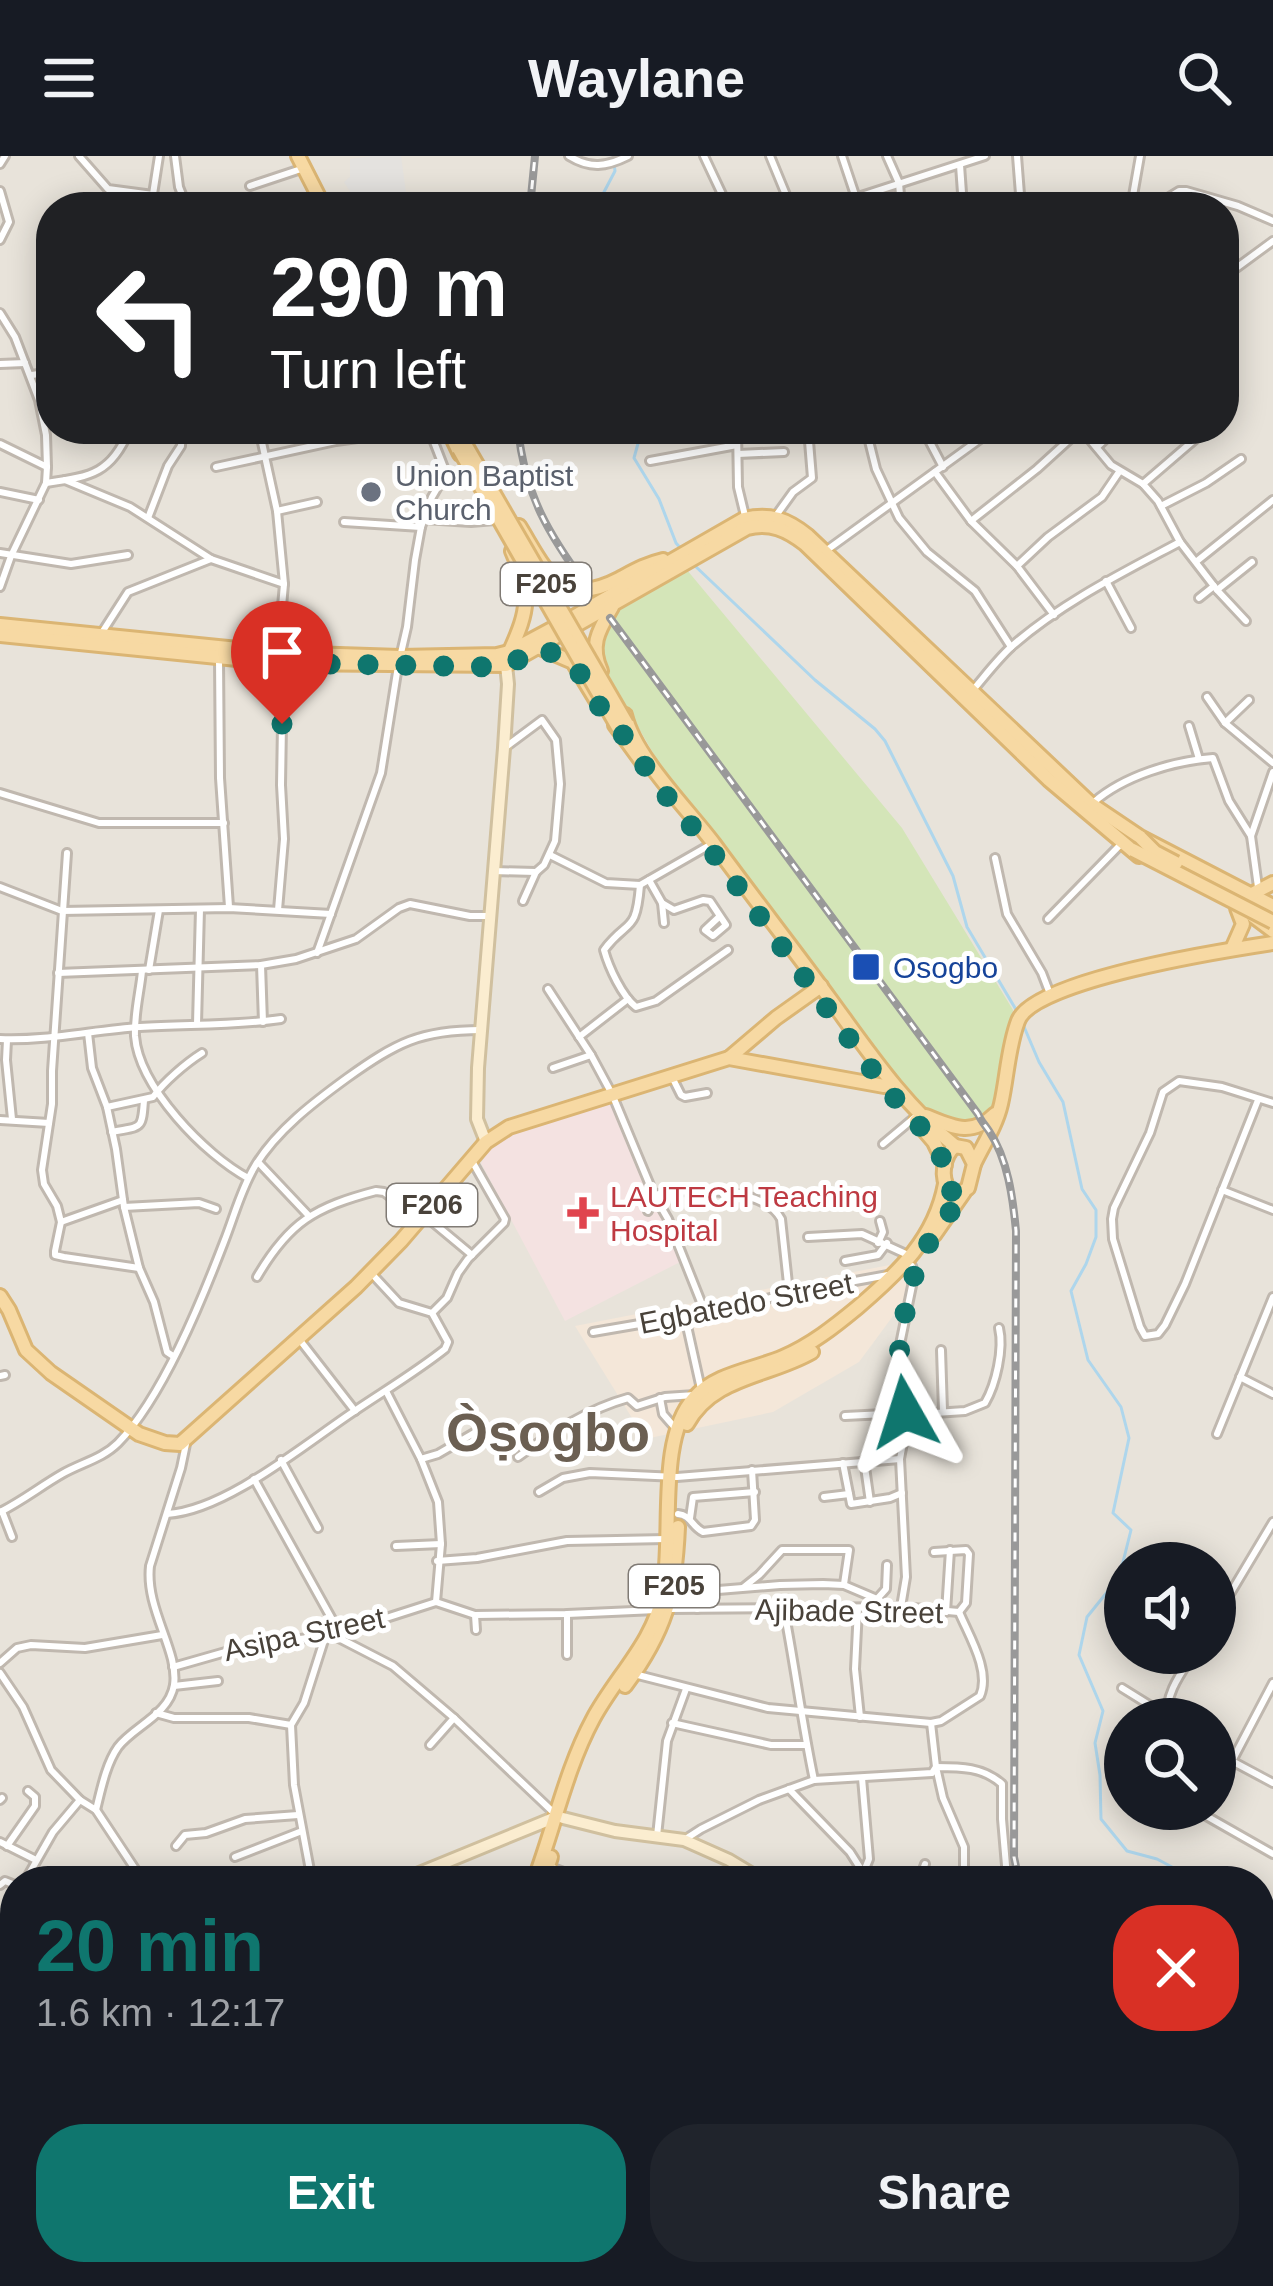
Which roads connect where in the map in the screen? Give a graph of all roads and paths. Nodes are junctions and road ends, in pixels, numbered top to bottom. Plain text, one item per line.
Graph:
1 (5, 156) edge
2 (79, 156) edge
3 (159, 156) edge
4 (176, 156) edge
5 (568, 156) edge
6 (628, 156) edge
7 (704, 156) edge
8 (770, 156) edge
9 (842, 156) edge
10 (887, 156) edge
11 (985, 156) edge
12 (1017, 156) edge
13 (1140, 156) edge
14 (302, 160) edge
15 (0, 164) edge
16 (960, 165) junction
17 (899, 183) junction
18 (250, 186) dead end
19 (0, 191) edge
20 (130, 192) edge
21 (153, 192) edge
22 (181, 192) edge
23 (320, 192) edge
24 (721, 192) edge
25 (784, 192) edge
26 (854, 192) edge
27 (873, 192) edge
28 (900, 192) edge
29 (962, 192) edge
30 (1020, 192) edge
31 (1133, 192) edge
32 (1239, 206) edge
33 (1273, 221) edge
34 (0, 240) edge
35 (1273, 241) edge
36 (1239, 266) edge
37 (0, 314) edge
38 (0, 331) edge
39 (15, 337) junction
40 (25, 362) junction
41 (0, 364) edge
42 (36, 374) edge
43 (32, 375) junction
44 (36, 389) edge
45 (0, 444) edge
46 (46, 444) edge
47 (122, 444) edge
48 (181, 444) edge
49 (262, 444) edge
50 (323, 444) edge
51 (432, 444) edge
52 (460, 444) edge
53 (461, 444) edge
54 (738, 444) edge
55 (809, 444) edge
56 (870, 444) edge
57 (929, 444) edge
58 (973, 444) edge
59 (1064, 444) edge
60 (1093, 444) edge
61 (1100, 444) edge
62 (1190, 444) edge
63 (462, 447) junction
64 (1096, 448) junction
65 (738, 449) junction
66 (784, 452) dead end
67 (264, 458) junction
68 (1241, 459) dead end
69 (650, 461) dead end
70 (215, 466) dead end
71 (47, 467) junction
72 (939, 469) junction
73 (1120, 471) junction
74 (65, 480) junction
75 (46, 483) junction
76 (1143, 484) junction
77 (0, 492) edge
78 (39, 500) junction
79 (1273, 500) edge
80 (317, 502) dead end
81 (891, 502) junction
82 (1160, 506) junction
83 (277, 511) junction
84 (775, 517) junction
85 (148, 518) junction
86 (495, 520) junction
87 (971, 520) junction
88 (344, 523) dead end
89 (423, 523) junction
90 (747, 523) junction
91 (1180, 542) junction
92 (0, 554) edge
93 (128, 555) dead end
94 (822, 555) junction
95 (11, 556) junction
96 (684, 558) junction
97 (211, 559) junction
98 (1197, 561) junction
99 (1252, 562) dead end
100 (1017, 566) junction
101 (1106, 581) junction
102 (284, 584) junction
103 (0, 587) edge
104 (1216, 588) junction
105 (1199, 598) dead end
106 (613, 606) junction
107 (1054, 615) junction
108 (1246, 621) dead end
109 (0, 625) edge
110 (1131, 628) dead end
111 (0, 635) edge
112 (99, 637) junction
113 (538, 647) junction
114 (1011, 647) junction
115 (219, 658) junction
116 (278, 658) junction
117 (507, 659) junction
118 (399, 661) junction
119 (1208, 697) dead end
120 (1249, 700) dead end
121 (974, 703) junction
122 (1225, 723) junction
123 (623, 726) junction
124 (1190, 727) dead end
125 (1020, 746) junction
126 (504, 748) junction
127 (1199, 759) junction
128 (1273, 763) edge
129 (1273, 772) edge
130 (0, 793) edge
131 (1091, 804) junction
132 (224, 823) junction
133 (1251, 836) junction
134 (1132, 843) junction
135 (708, 846) junction
136 (67, 853) dead end
137 (550, 855) junction
138 (995, 858) dead end
139 (493, 871) junction
140 (536, 872) junction
141 (650, 880) junction
142 (1273, 883) edge
143 (640, 885) junction
144 (0, 887) edge
145 (1255, 895) junction
146 (524, 901) dead end
147 (662, 903) junction
148 (200, 908) junction
149 (229, 908) junction
150 (160, 910) junction
151 (278, 910) junction
152 (62, 911) junction
153 (1242, 911) junction
154 (332, 914) junction
155 (1272, 915) edge
156 (490, 916) junction
157 (720, 916) dead end
158 (1048, 919) dead end
159 (664, 923) dead end
160 (1273, 943) edge
161 (728, 950) dead end
162 (1232, 950) junction
163 (317, 953) junction
164 (261, 965) junction
165 (200, 969) junction
166 (145, 970) junction
167 (58, 973) junction
168 (548, 989) dead end
169 (818, 989) junction
170 (1050, 994) junction
171 (628, 999) junction
172 (281, 1019) dead end
173 (263, 1022) junction
174 (196, 1024) junction
175 (135, 1028) junction
176 (481, 1030) junction
177 (88, 1033) junction
178 (55, 1037) junction
179 (579, 1037) junction
180 (3, 1040) edge
181 (202, 1053) dead end
182 (591, 1054) junction
183 (729, 1058) junction
184 (554, 1068) dead end
185 (670, 1074) junction
186 (884, 1086) junction
187 (157, 1093) junction
188 (707, 1093) dead end
189 (612, 1094) junction
190 (144, 1100) junction
191 (1258, 1100) junction
192 (1273, 1103) edge
193 (107, 1107) junction
194 (1000, 1109) junction
195 (916, 1115) junction
196 (12, 1119) junction
197 (0, 1120) edge
198 (49, 1123) junction
199 (112, 1132) junction
200 (989, 1132) junction
201 (486, 1142) junction
202 (883, 1144) dead end
203 (960, 1147) junction
204 (470, 1159) junction
205 (258, 1162) junction
206 (974, 1164) junction
207 (945, 1165) junction
208 (248, 1178) junction
209 (945, 1184) junction
210 (1222, 1190) junction
211 (964, 1192) junction
212 (654, 1195) junction
213 (123, 1203) junction
214 (216, 1209) dead end
215 (1273, 1210) edge
216 (648, 1211) dead end
217 (308, 1216) junction
218 (421, 1217) junction
219 (880, 1221) dead end
220 (61, 1222) junction
221 (808, 1238) dead end
222 (882, 1243) junction
223 (472, 1255) junction
224 (844, 1261) dead end
225 (912, 1262) junction
226 (140, 1268) junction
227 (370, 1272) junction
228 (898, 1273) junction
229 (257, 1277) dead end
230 (790, 1292) junction
231 (0, 1296) edge
232 (1273, 1297) edge
233 (705, 1312) junction
234 (432, 1313) junction
235 (685, 1317) junction
236 (1000, 1328) dead end
237 (593, 1332) dead end
238 (299, 1339) junction
239 (940, 1350) dead end
240 (173, 1356) junction
241 (1240, 1377) junction
242 (386, 1390) junction
243 (699, 1394) junction
244 (1273, 1394) edge
245 (661, 1398) junction
246 (355, 1411) junction
247 (943, 1412) junction
248 (905, 1414) junction
249 (845, 1416) dead end
250 (131, 1426) junction
251 (481, 1430) dead end
252 (677, 1430) junction
253 (1217, 1435) dead end
254 (186, 1441) junction
255 (518, 1457) dead end
256 (421, 1459) junction
257 (900, 1459) junction
258 (281, 1460) junction
259 (864, 1460) junction
260 (843, 1463) junction
261 (752, 1470) junction
262 (672, 1476) junction
263 (254, 1479) junction
264 (539, 1492) dead end
265 (754, 1492) junction
266 (902, 1493) junction
267 (849, 1494) junction
268 (824, 1497) dead end
269 (870, 1502) junction
270 (1, 1511) edge
271 (167, 1514) junction
272 (684, 1516) junction
273 (1272, 1525) edge
274 (318, 1528) dead end
275 (12, 1537) dead end
276 (673, 1537) junction
277 (441, 1544) junction
278 (396, 1546) dead end
279 (950, 1550) junction
280 (934, 1552) dead end
281 (437, 1561) junction
282 (887, 1565) dead end
283 (1236, 1584) edge
284 (844, 1585) junction
285 (741, 1589) junction
286 (877, 1599) junction
287 (436, 1602) junction
288 (901, 1607) junction
289 (858, 1608) junction
290 (879, 1609) junction
291 (659, 1610) junction
292 (698, 1610) junction
293 (784, 1610) junction
294 (946, 1612) junction
295 (959, 1612) junction
296 (475, 1615) junction
297 (567, 1615) junction
298 (476, 1630) dead end
299 (333, 1634) junction
300 (163, 1635) junction
301 (567, 1655) dead end
302 (0, 1663) edge
303 (172, 1667) junction
304 (0, 1673) edge
305 (634, 1674) junction
306 (218, 1682) dead end
307 (1273, 1683) edge
308 (174, 1686) junction
309 (1122, 1688) dead end
310 (686, 1689) junction
311 (1137, 1698) edge
312 (156, 1713) junction
313 (801, 1713) junction
314 (860, 1717) junction
315 (454, 1718) junction
316 (672, 1723) junction
317 (931, 1724) junction
318 (291, 1725) junction
319 (430, 1745) dead end
320 (807, 1745) junction
321 (1236, 1753) edge
322 (1236, 1763) edge
323 (936, 1767) junction
324 (862, 1778) junction
325 (814, 1780) junction
326 (1273, 1783) edge
327 (789, 1789) junction
328 (28, 1791) dead end
329 (80, 1800) junction
330 (96, 1810) junction
331 (298, 1815) junction
332 (558, 1817) junction
333 (1231, 1830) edge
334 (302, 1831) junction
335 (658, 1836) junction
336 (684, 1840) junction
337 (3, 1844) edge
338 (176, 1846) dead end
339 (1273, 1854) edge
340 (235, 1857) dead end
341 (36, 1860) junction
342 (33, 1866) edge
343 (132, 1866) edge
344 (307, 1866) edge
345 (437, 1866) edge
346 (540, 1866) edge
347 (548, 1866) edge
348 (739, 1866) edge
349 (856, 1866) edge
350 (868, 1866) edge
351 (964, 1866) edge
352 (1006, 1866) edge

1 - 15 street
2 - 20 street
3 - 21 street
4 - 22 street
5 - 6 street
7 - 24 street
8 - 25 street
9 - 26 street
10 - 17 street
11 - 16 street
12 - 30 street
13 - 31 street
14 - 18 street
14 - 23 main road
16 - 17 street
16 - 29 street
17 - 27 street
17 - 28 street
19 - 34 street
32 - 33 street
35 - 36 street
37 - 39 street
38 - 39 street
39 - 40 street
40 - 41 street
40 - 43 street
42 - 43 street
43 - 44 street
45 - 71 street
46 - 71 street
47 - 74 street
48 - 85 street
49 - 67 street
50 - 67 street
51 - 89 street
52 - 63 main road
53 - 63 main road, F205
54 - 65 street
55 - 84 street
56 - 81 street
57 - 72 street
58 - 72 street
59 - 87 street
60 - 64 street
61 - 64 street
62 - 76 street
63 - 86 main road
63 - 96 main road
63 - 123 main road, F205, bridge
64 - 73 street
65 - 66 street
65 - 69 street
65 - 90 street
67 - 70 street
67 - 83 street
68 - 82 street
71 - 75 street
72 - 81 street
72 - 87 street
73 - 76 street
73 - 100 street
74 - 75 street
74 - 85 street
75 - 78 street
76 - 82 street
77 - 78 street
78 - 95 street
79 - 98 street
80 - 83 street
81 - 94 street
81 - 114 street
82 - 91 street
83 - 102 street
84 - 90 main road
84 - 94 main road
85 - 97 street
86 - 89 street
86 - 117 main road
87 - 100 street
88 - 89 street
89 - 118 street
90 - 94 main road
90 - 96 main road
91 - 98 street
91 - 101 street
92 - 95 street
93 - 95 street
94 - 121 main road
95 - 103 street
96 - 106 main road
96 - 117 main road
97 - 102 street
97 - 112 street
98 - 104 street
99 - 104 street
100 - 107 street
101 - 107 street
101 - 110 street
102 - 116 street
104 - 105 street
104 - 108 street
106 - 113 main road
106 - 123 main road
107 - 114 street
109 - 112 main road
111 - 115 main road
112 - 116 main road
113 - 117 main road
113 - 123 main road
114 - 121 street
115 - 116 main road
115 - 132 street
116 - 118 main road
116 - 151 street
117 - 118 main road
117 - 126 street
118 - 154 street
119 - 122 street
120 - 122 street
121 - 125 main road
121 - 125 main road
122 - 128 street
123 - 135 main road, F205
123 - 169 main road
124 - 127 street
125 - 131 main road
125 - 134 main road
126 - 137 street
126 - 139 street
127 - 131 street
127 - 133 street
129 - 133 street
130 - 132 street
131 - 134 main road
132 - 149 street
133 - 145 street
134 - 145 main road
134 - 153 main road
134 - 155 main road, bridge
134 - 158 street
135 - 141 street
135 - 169 main road, F205
136 - 152 street
137 - 140 street
137 - 143 street
138 - 170 street
139 - 140 street
139 - 156 street
140 - 146 street
141 - 143 street
141 - 147 street
142 - 145 main road
143 - 171 street
144 - 152 street
145 - 153 main road
145 - 155 main road
147 - 157 street
147 - 159 street
148 - 149 street
148 - 150 street
148 - 165 street
149 - 151 street
150 - 152 street
150 - 166 street
151 - 154 street
152 - 167 street
153 - 155 main road
153 - 162 main road
154 - 163 street
155 - 162 main road
156 - 163 street
156 - 176 street
160 - 162 main road
161 - 171 street
162 - 170 main road
163 - 164 street
164 - 165 street
164 - 173 street
165 - 166 street
165 - 174 street
166 - 167 street
166 - 175 street
167 - 178 street
168 - 179 street
169 - 183 main road, F206
169 - 186 main road, F205
169 - 195 main road, F205
170 - 194 main road
171 - 179 street
172 - 173 street
173 - 174 street
174 - 175 street
175 - 177 street
175 - 187 street
176 - 201 street
176 - 205 street
177 - 178 street
177 - 193 street
178 - 180 street
178 - 198 street
179 - 182 street
180 - 196 street
181 - 187 street
182 - 184 street
182 - 189 street
183 - 185 main road, F206
183 - 186 main road, F206
185 - 188 street
185 - 189 main road, F206
186 - 195 main road, F205
187 - 190 street
187 - 208 street
189 - 201 main road, F206
189 - 212 street
190 - 193 street
190 - 199 street
191 - 192 street
191 - 210 street
191 - 210 street
193 - 199 street
194 - 195 main road
194 - 200 main road
195 - 202 street
195 - 203 main road, F205
195 - 207 main road, F205
196 - 197 street
196 - 198 street
198 - 220 street
199 - 213 street
200 - 203 main road
200 - 206 main road
201 - 204 main road, F206
203 - 206 main road, F205
203 - 207 main road, F205
204 - 218 main road, F206
204 - 223 street
205 - 208 street
205 - 217 street
206 - 211 main road, F205
207 - 209 main road, F205
208 - 240 street
209 - 211 main road
209 - 225 main road, F205
210 - 215 street
211 - 225 main road, F205
212 - 216 street
212 - 230 street
212 - 233 street
213 - 214 street
213 - 220 street
213 - 226 street
217 - 218 street
217 - 229 street
218 - 223 street
218 - 227 main road, F206
219 - 222 street
220 - 226 street
221 - 222 street
222 - 224 street
222 - 225 street
223 - 234 street
225 - 228 main road, F205
225 - 248 street
225 - 262 main road, F205
226 - 240 street
227 - 234 street
227 - 238 main road, F206
228 - 230 street, Egbatedo Street
228 - 243 main road, F205
230 - 233 street, Egbatedo Street
231 - 250 main road
232 - 241 street
233 - 235 street, Egbatedo Street
234 - 242 street
235 - 237 street, Egbatedo Street
235 - 243 street
236 - 247 street
238 - 246 street
238 - 254 main road, F206
239 - 247 street
240 - 250 street
241 - 244 street
241 - 253 street
242 - 246 street
242 - 256 street
243 - 245 street
243 - 252 main road, F205
245 - 252 street
245 - 255 street
246 - 258 street
247 - 248 street
248 - 249 street
248 - 257 street
250 - 254 main road
250 - 270 street
251 - 256 street
252 - 262 main road, F205
254 - 271 street
256 - 277 street
257 - 259 street
257 - 266 street
258 - 263 street
258 - 274 street
259 - 260 street
259 - 269 street
260 - 261 street
260 - 267 street
261 - 262 street
261 - 265 street
262 - 264 street
262 - 272 main road, F205
262 - 276 main road, F205
263 - 271 street
263 - 299 street
265 - 272 street
265 - 272 street
266 - 269 street
266 - 288 street
267 - 268 street
267 - 269 street
270 - 275 street
271 - 300 street
272 - 276 main road, F205
273 - 283 street
276 - 281 street
276 - 291 main road, F205
277 - 278 street
277 - 281 street
279 - 280 street
279 - 294 street
279 - 295 street
281 - 287 street
282 - 286 street
284 - 285 street
284 - 285 street
284 - 286 street
285 - 292 street
286 - 290 street
287 - 296 street
287 - 299 street, Asipa Street
288 - 290 street, Ajibade Street
288 - 294 street, Ajibade Street
289 - 290 street, Ajibade Street
289 - 293 street, Ajibade Street
289 - 314 street
291 - 292 street, Ajibade Street
291 - 297 street
291 - 305 main road, F205
291 - 332 main road, F205
292 - 293 street, Ajibade Street
293 - 313 street
294 - 295 street, Ajibade Street
295 - 317 street
296 - 297 street
296 - 298 street
297 - 301 street
299 - 303 street, Asipa Street
299 - 315 street
299 - 318 street
300 - 302 street
300 - 303 street
303 - 308 street
304 - 329 street
305 - 310 street
305 - 332 main road, F205
306 - 308 street
307 - 321 street
308 - 312 street
309 - 311 street
310 - 313 street
310 - 316 street
312 - 318 street
312 - 330 street
313 - 314 street
313 - 320 street
314 - 317 street
315 - 319 street
315 - 332 street
316 - 320 street
316 - 335 street
317 - 323 street
318 - 331 street
320 - 325 street
322 - 326 street
323 - 324 street
323 - 351 street
323 - 352 street
324 - 325 street
324 - 350 street
325 - 327 street
327 - 336 street
327 - 349 street
328 - 337 street
329 - 330 street
329 - 341 street
330 - 343 street
331 - 334 street
331 - 338 street
332 - 335 street
332 - 345 street
332 - 346 main road, F205
332 - 347 main road, F205
333 - 339 street
334 - 340 street
334 - 344 street
335 - 336 street
336 - 348 street
337 - 341 street
341 - 342 street

